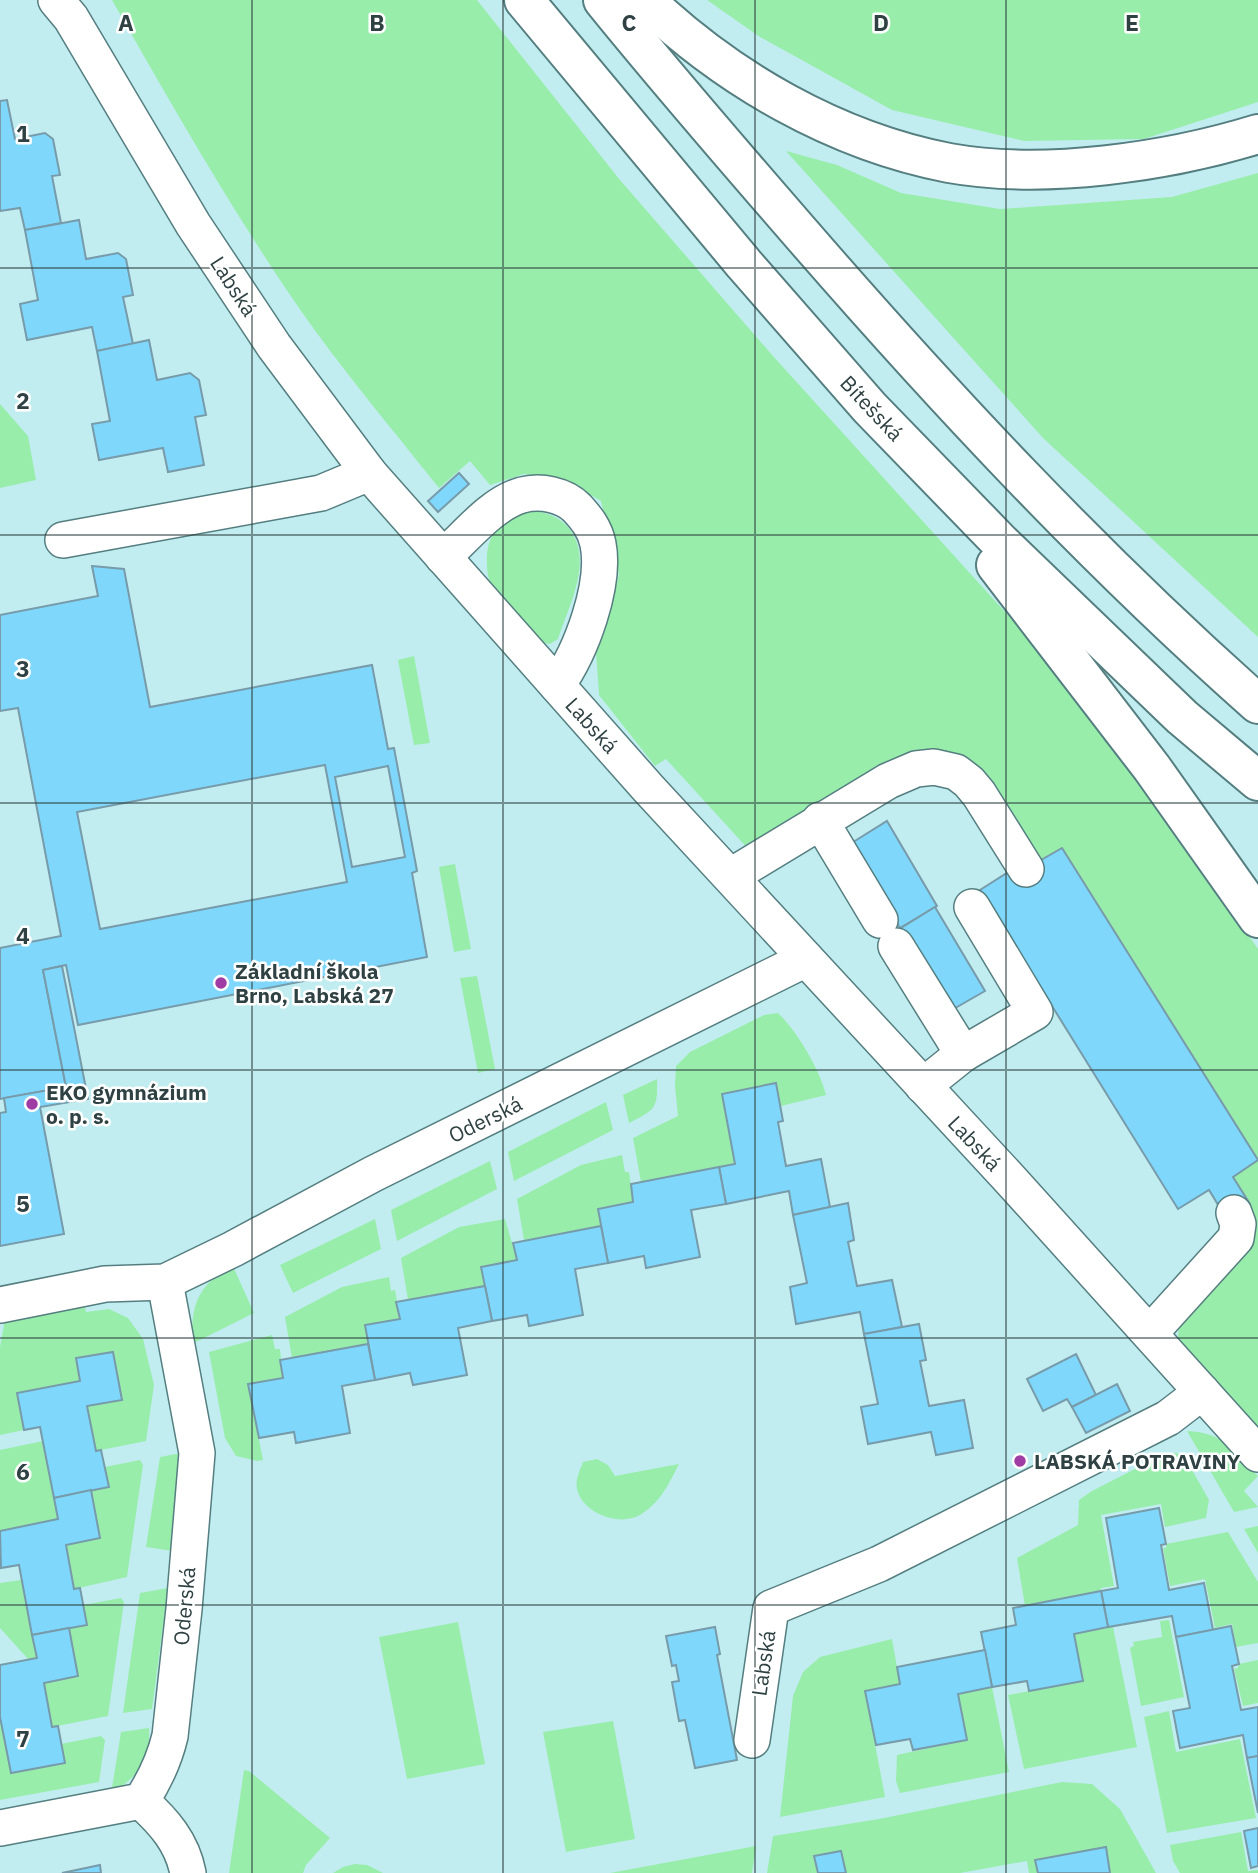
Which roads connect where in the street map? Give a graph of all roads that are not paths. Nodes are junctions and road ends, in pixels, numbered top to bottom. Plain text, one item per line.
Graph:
1 (56, 0) edge
2 (524, 0) edge
3 (603, 0) edge
4 (645, 0) edge
5 (1258, 134) edge
6 (870, 408) junction
7 (369, 473) junction
8 (63, 540) dead end
9 (443, 557) junction
10 (557, 685) junction
11 (1258, 704) edge
12 (1258, 781) edge
13 (820, 820) junction
14 (1026, 869) dead end
15 (731, 876) junction
16 (972, 907) dead end
17 (1258, 918) edge
18 (806, 959) junction
19 (963, 1054) junction
20 (923, 1086) junction
21 (1234, 1213) dead end
22 (164, 1282) junction
23 (0, 1305) edge
24 (1150, 1333) junction
25 (1202, 1392) junction
26 (1258, 1454) edge
27 (752, 1740) dead end
28 (141, 1801) junction
29 (0, 1828) edge
30 (188, 1873) edge

1 - 7 street, Labská
2 - 6 highway, Bítešská
3 - 11 highway
4 - 5 highway
6 - 12 highway, Bítešská
6 - 17 highway
7 - 8 street
7 - 9 street, Labská
9 - 10 street, Labská
9 - 10 street
10 - 15 street, Labská
13 - 14 street
13 - 15 street
13 - 19 street
15 - 18 street, Labská
16 - 19 street
18 - 20 street, Labská
18 - 22 street, Oderská
19 - 20 street
20 - 24 street, Labská
21 - 24 street
22 - 23 street, Oderská
22 - 28 street, Oderská
24 - 25 street, Labská
25 - 26 street, Labská
25 - 27 street, Labská
28 - 29 street
28 - 30 street

